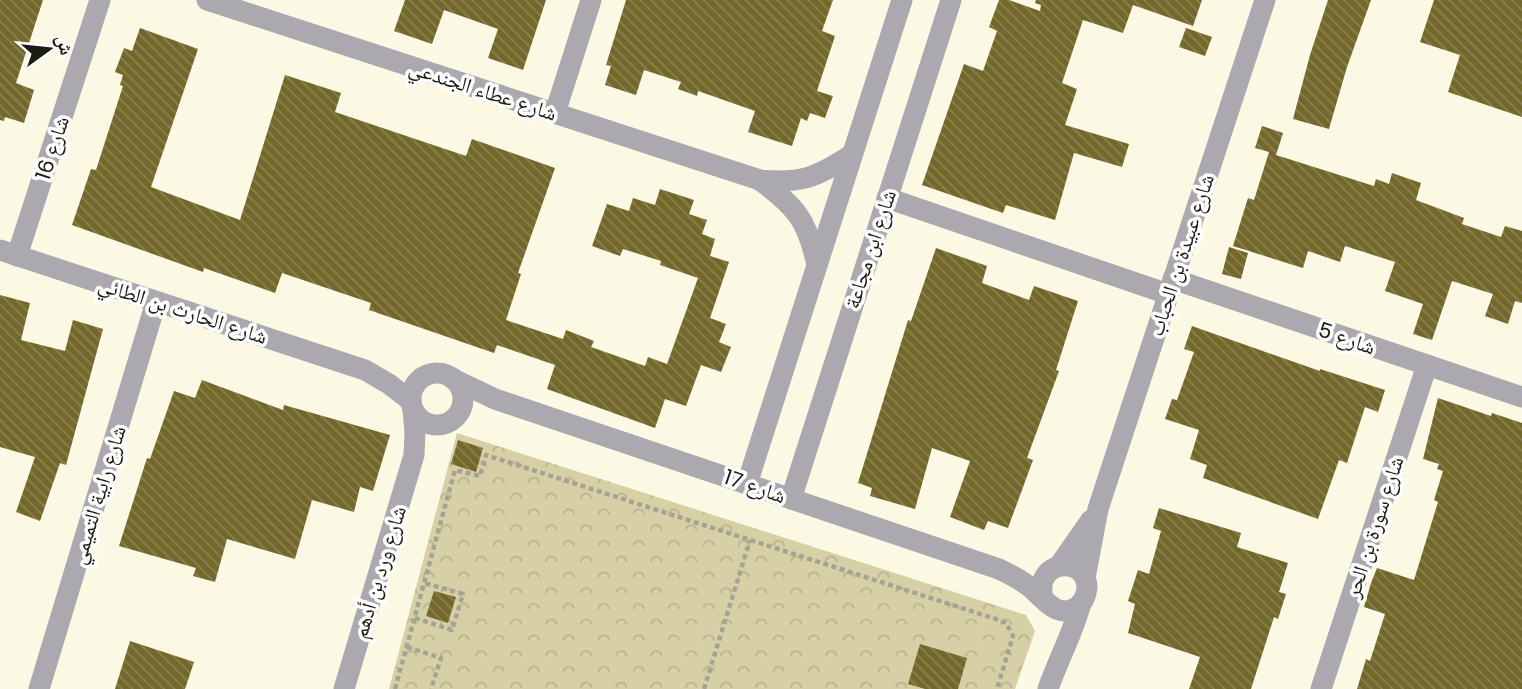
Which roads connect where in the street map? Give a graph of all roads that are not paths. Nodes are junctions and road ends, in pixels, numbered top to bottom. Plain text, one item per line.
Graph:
1 (100, 0) edge
2 (207, 0) edge
3 (591, 0) edge
4 (902, 0) edge
5 (951, 0) edge
6 (1265, 0) edge
7 (269, 10) edge
8 (555, 113) junction
9 (851, 155) junction
10 (760, 180) junction
11 (887, 198) junction
12 (9, 253) edge
13 (817, 263) junction
14 (1170, 287) junction
15 (156, 302) junction
16 (1427, 365) junction
17 (365, 370) junction
18 (425, 375) junction
19 (453, 379) junction
20 (1522, 397) edge
21 (510, 404) junction
22 (412, 405) junction
23 (457, 414) junction
24 (438, 425) junction
25 (414, 454) junction
26 (747, 484) junction
27 (791, 499) junction
28 (1098, 509) junction
29 (1057, 566) junction
30 (999, 569) junction
31 (1085, 578) junction
32 (1046, 601) junction
33 (1081, 603) junction
34 (1057, 661) junction
35 (38, 689) edge
36 (344, 689) edge
37 (1048, 689) edge
38 (1321, 689) edge

1 - 12 street, شارع 16
2 - 7 street, شارع عطاء الجندعي
3 - 8 street
4 - 9 street
5 - 11 street, شارع ابن مجاعة
6 - 14 street, شارع عبيدة بن الحباب
7 - 8 street, شارع عطاء الجندعي
8 - 10 street, شارع عطاء الجندعي
9 - 10 street, شارع عطاء الجندعي
9 - 13 street
10 - 13 street, شارع عطاء الجندعي
11 - 14 street, شارع 5
11 - 27 street, شارع ابن مجاعة
12 - 15 street, شارع الحارث بن الطائي
13 - 26 street
14 - 16 street, شارع 5
14 - 28 street, شارع عبيدة بن الحباب
15 - 17 street, شارع الحارث بن الطائي
15 - 35 street, شارع رابية التميمي
16 - 20 street, شارع 5
16 - 38 street, شارع سورة بن الحر
17 - 18 street, شارع الحارث بن الطائي
17 - 22 street, شارع الحارث بن الطائي
18 - 19 street
18 - 22 street
19 - 21 street, شارع 17
19 - 23 street
21 - 23 street, شارع 17
21 - 26 street, شارع 17
22 - 24 street
22 - 25 street, شارع ورد بن أدهم
23 - 24 street
24 - 25 street, شارع ورد بن أدهم
25 - 36 street, شارع ورد بن أدهم
26 - 27 street, شارع 17
27 - 30 street, شارع 17
28 - 29 street, شارع عبيدة بن الحباب
28 - 31 street, شارع عبيدة بن الحباب
29 - 30 street, شارع 17
29 - 31 street
29 - 32 street
30 - 32 street, شارع 17
31 - 33 street
32 - 33 street
32 - 34 street
33 - 34 street
34 - 37 street

